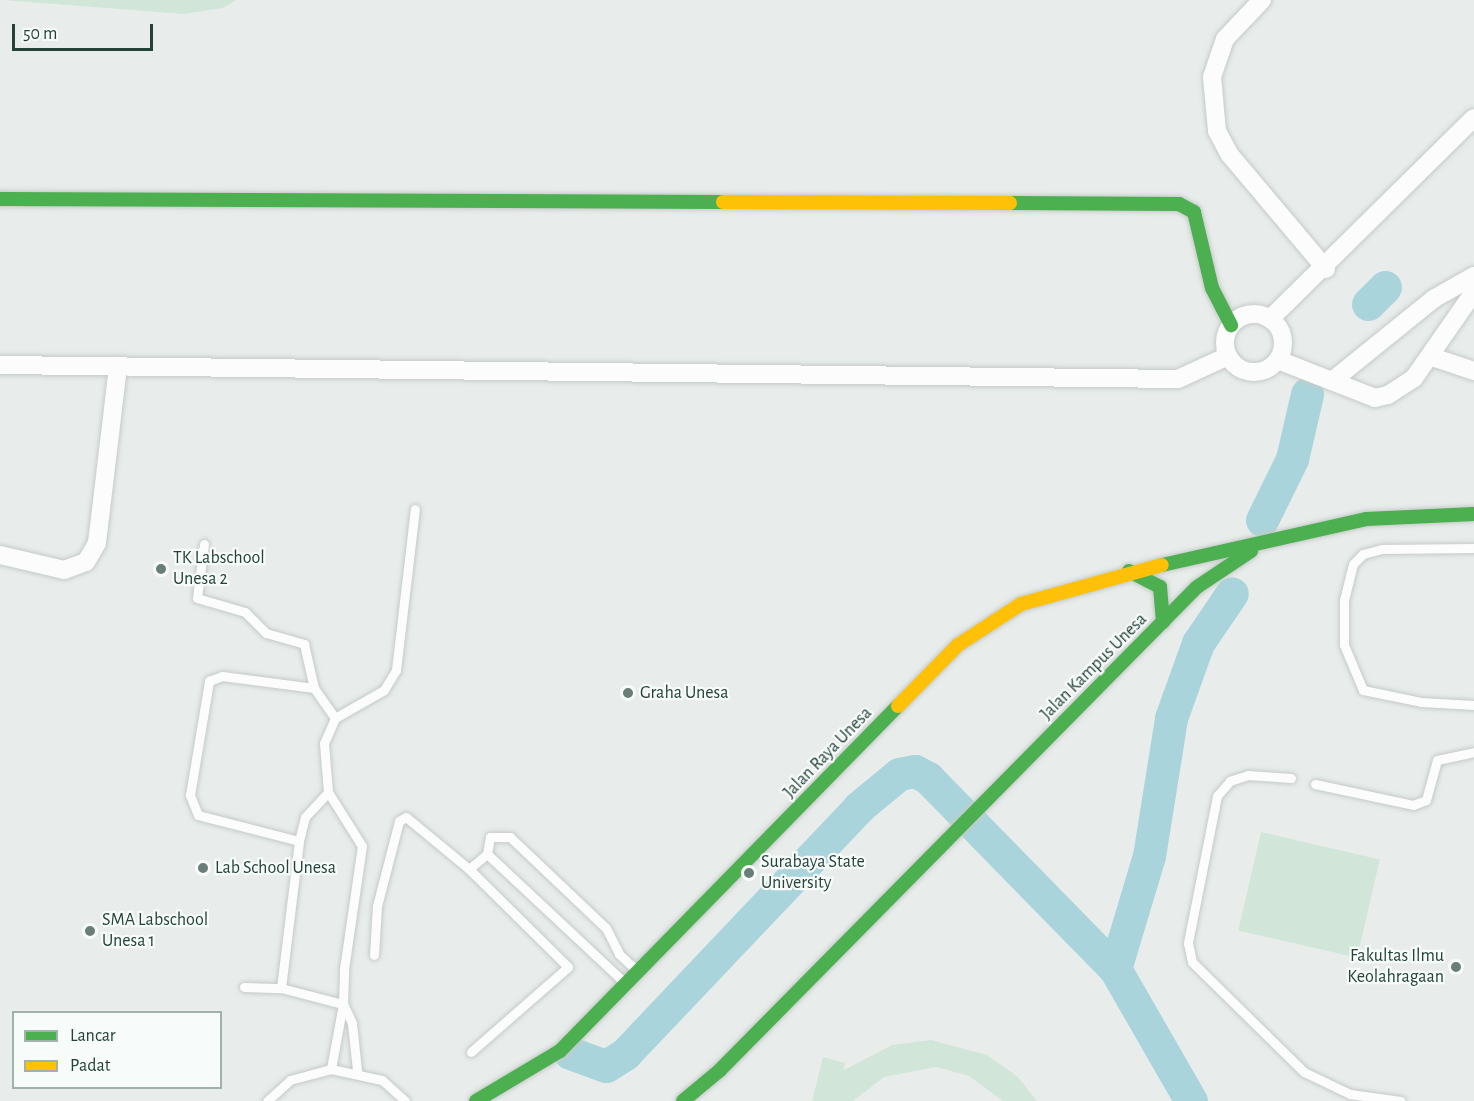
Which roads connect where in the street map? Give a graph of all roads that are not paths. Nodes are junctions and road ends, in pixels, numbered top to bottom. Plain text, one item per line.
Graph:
1 (1262, 0) edge
2 (1474, 118) edge
3 (0, 199) edge
4 (1326, 269) junction
5 (1474, 276) edge
6 (1474, 292) edge
7 (1270, 319) junction
8 (1231, 325) junction
9 (1228, 356) junction
10 (1432, 357) junction
11 (1278, 360) junction
12 (0, 365) edge
13 (118, 367) junction
14 (1474, 371) edge
15 (1332, 381) junction
16 (415, 509) dead end
17 (1474, 514) edge
18 (1268, 542) junction
19 (204, 544) dead end
20 (1474, 548) edge
21 (0, 555) edge
22 (1129, 571) junction
23 (1163, 622) junction
24 (314, 688) junction
25 (1474, 705) edge
26 (335, 718) junction
27 (1474, 753) edge
28 (1291, 778) dead end
29 (1315, 784) dead end
30 (328, 792) junction
31 (299, 841) junction
32 (487, 854) junction
33 (469, 869) junction
34 (374, 955) dead end
35 (639, 973) junction
36 (626, 984) junction
37 (244, 987) dead end
38 (281, 988) junction
39 (343, 1004) junction
40 (471, 1053) dead end
41 (331, 1069) junction
42 (357, 1071) junction
43 (503, 1095) edge
44 (1349, 1098) edge
45 (267, 1101) edge
46 (405, 1101) edge
47 (476, 1101) edge
48 (683, 1101) edge
49 (1401, 1101) edge

1 - 4 street
2 - 4 street
3 - 8 main road
4 - 7 street
5 - 15 street
6 - 10 street
7 - 8 street
7 - 11 street
8 - 9 street
9 - 11 street
9 - 13 street
10 - 14 street
10 - 15 street
11 - 15 street
12 - 13 street
13 - 21 street
16 - 26 lane
17 - 18 main road, Jalan Raya Unesa
18 - 22 main road, Jalan Raya Unesa
18 - 23 main road, Jalan Kampus Unesa
19 - 24 lane
20 - 25 lane
22 - 23 main road
22 - 35 main road, Jalan Raya Unesa
23 - 48 main road, Jalan Kampus Unesa
24 - 26 lane
24 - 31 lane
26 - 30 lane
27 - 29 lane
28 - 44 lane
30 - 31 lane
30 - 39 lane
31 - 38 lane
32 - 33 lane
32 - 35 lane
32 - 36 lane
33 - 34 lane
33 - 40 lane
35 - 36 main road, Jalan Raya Unesa
36 - 43 main road, Jalan Raya Unesa
37 - 38 lane
38 - 39 lane
39 - 41 lane
39 - 42 lane
41 - 42 lane
41 - 45 lane
42 - 46 lane
43 - 47 main road, Jalan Raya Unesa
44 - 49 lane

